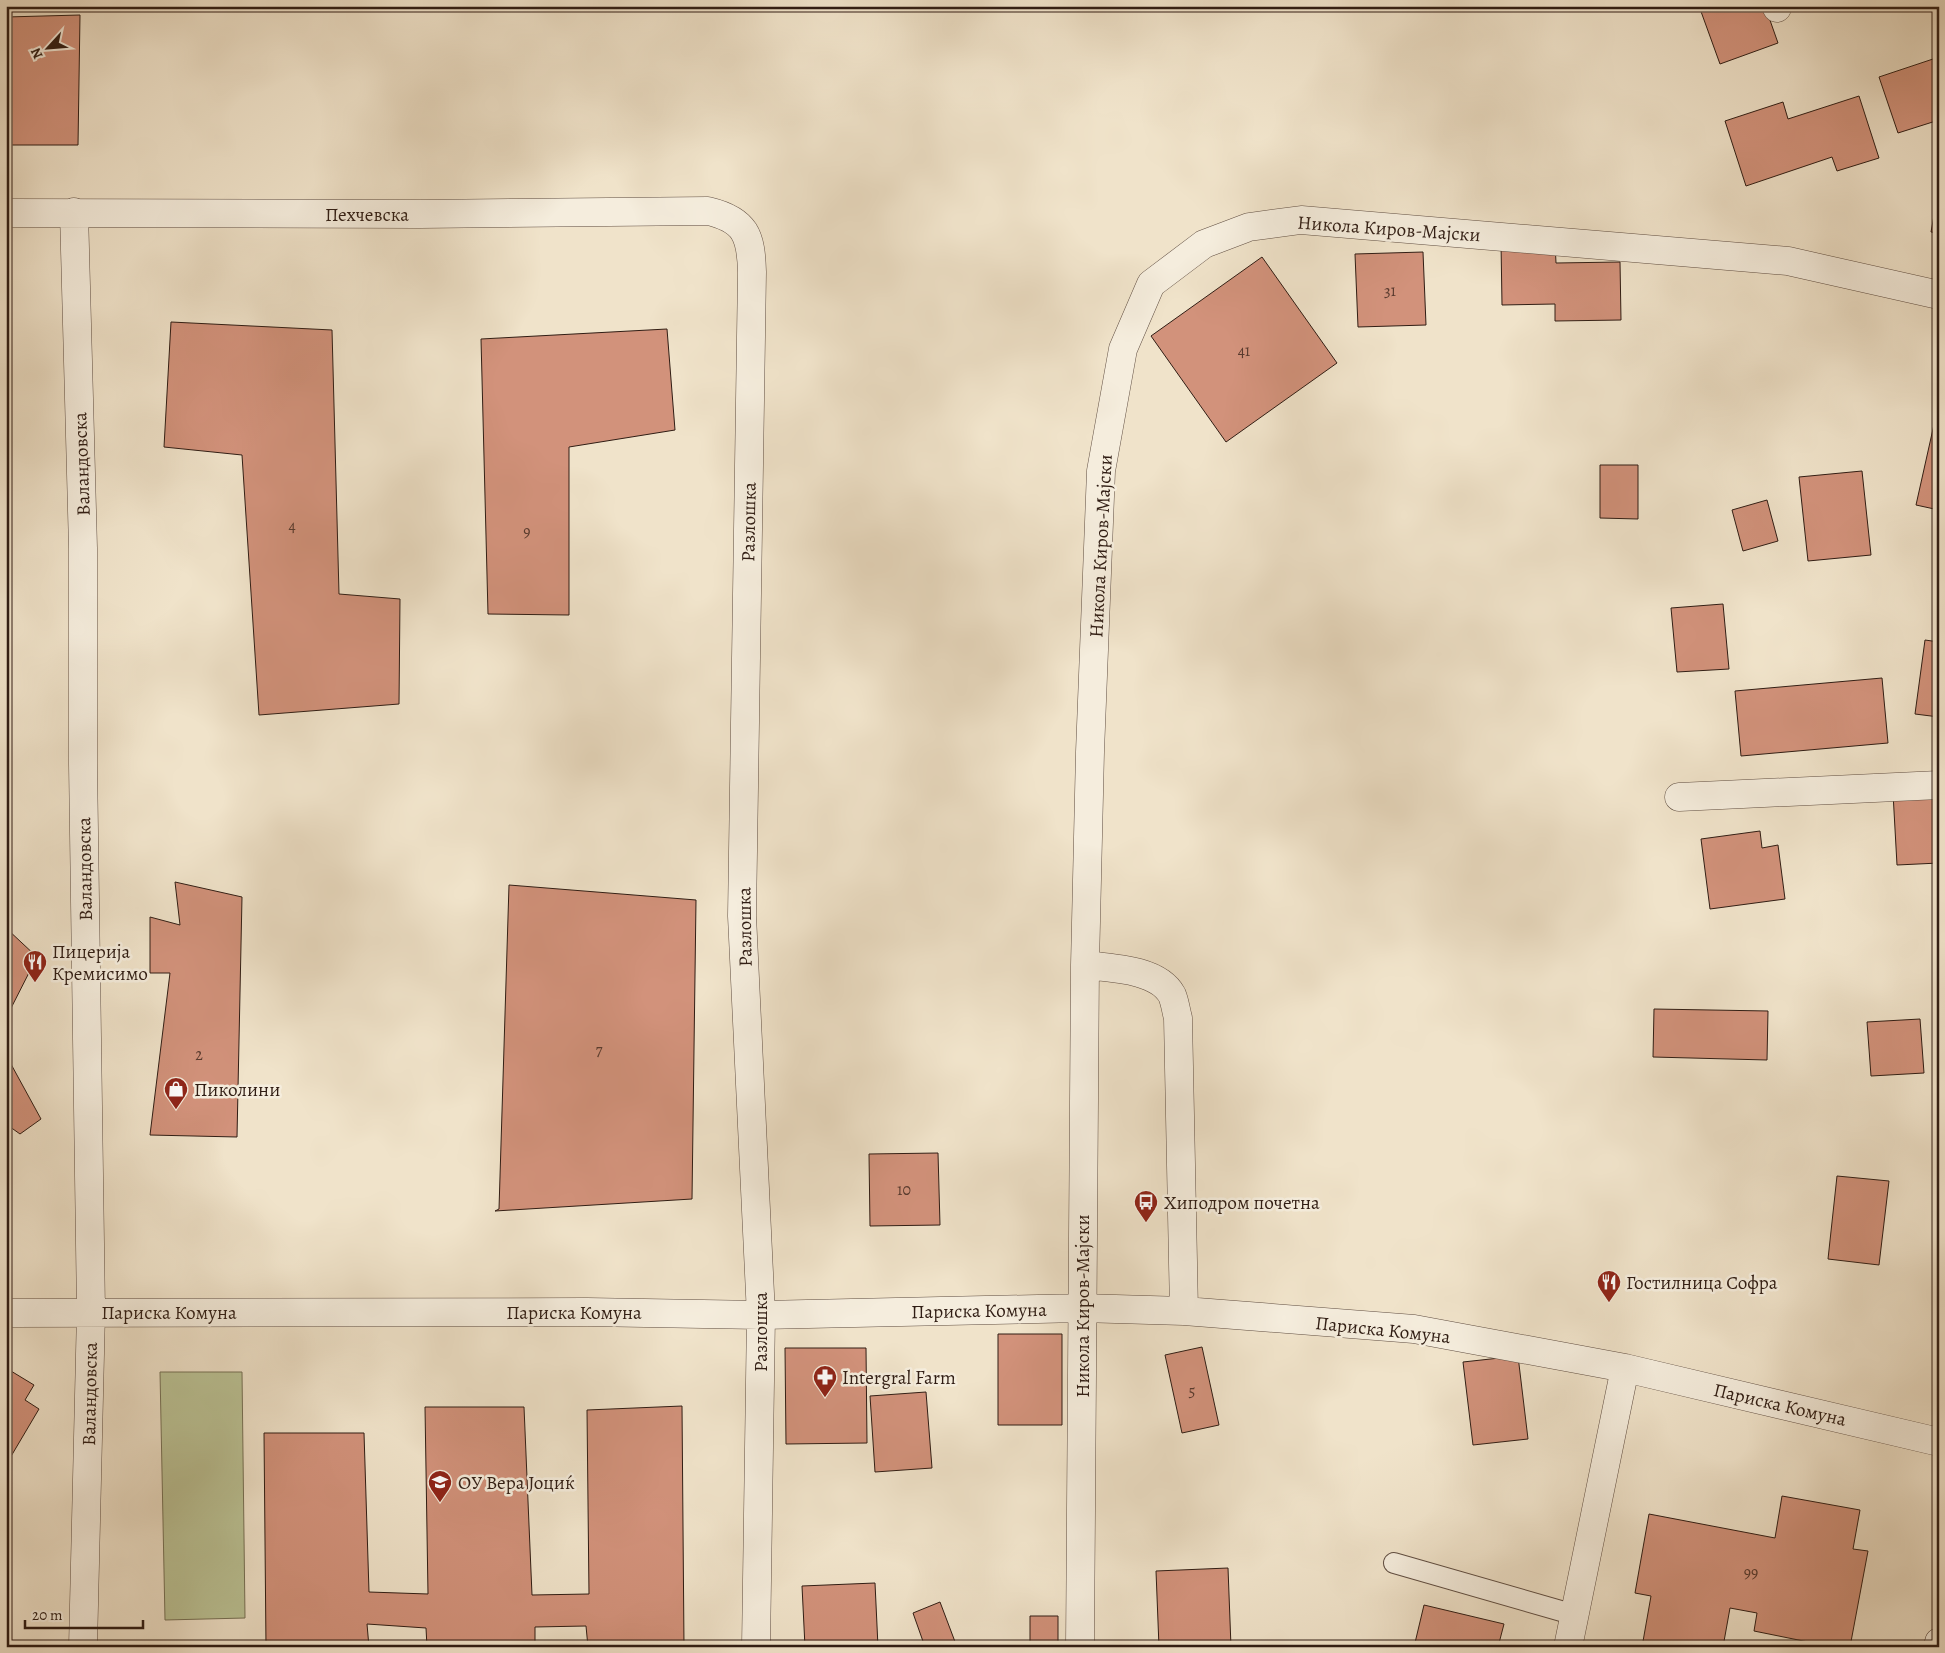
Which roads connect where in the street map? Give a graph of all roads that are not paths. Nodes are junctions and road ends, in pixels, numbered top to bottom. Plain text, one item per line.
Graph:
1 (74, 212) junction
2 (6, 213) edge
3 (727, 216) joint
4 (1939, 295) edge
5 (1939, 785) edge
6 (1679, 796) dead end
7 (1085, 965) junction
8 (1081, 1308) junction
9 (1184, 1311) junction
10 (6, 1312) edge
11 (91, 1312) junction
12 (761, 1315) junction
13 (1625, 1368) junction
14 (1939, 1442) edge
15 (1394, 1563) dead end
16 (1575, 1615) junction
17 (1939, 1642) edge
18 (83, 1647) edge
19 (756, 1647) edge
20 (1080, 1647) edge
21 (1568, 1647) edge
22 (1938, 1647) edge

1 - 2 street, Пехчевска
1 - 3 street, Пехчевска
1 - 11 street, Валандовска
3 - 12 street, Разлошка
4 - 7 street, Никола Киров-Мајски
5 - 6 street
7 - 8 street, Никола Киров-Мајски
7 - 9 street
8 - 9 street, Париска Комуна
8 - 12 street, Париска Комуна
8 - 20 street, Никола Киров-Мајски
9 - 13 street, Париска Комуна
10 - 11 street, Париска Комуна
11 - 12 street, Париска Комуна
11 - 18 street, Валандовска
12 - 19 street, Разлошка
13 - 14 street, Париска Комуна
13 - 16 street
15 - 16 lane
16 - 21 street
17 - 22 street

